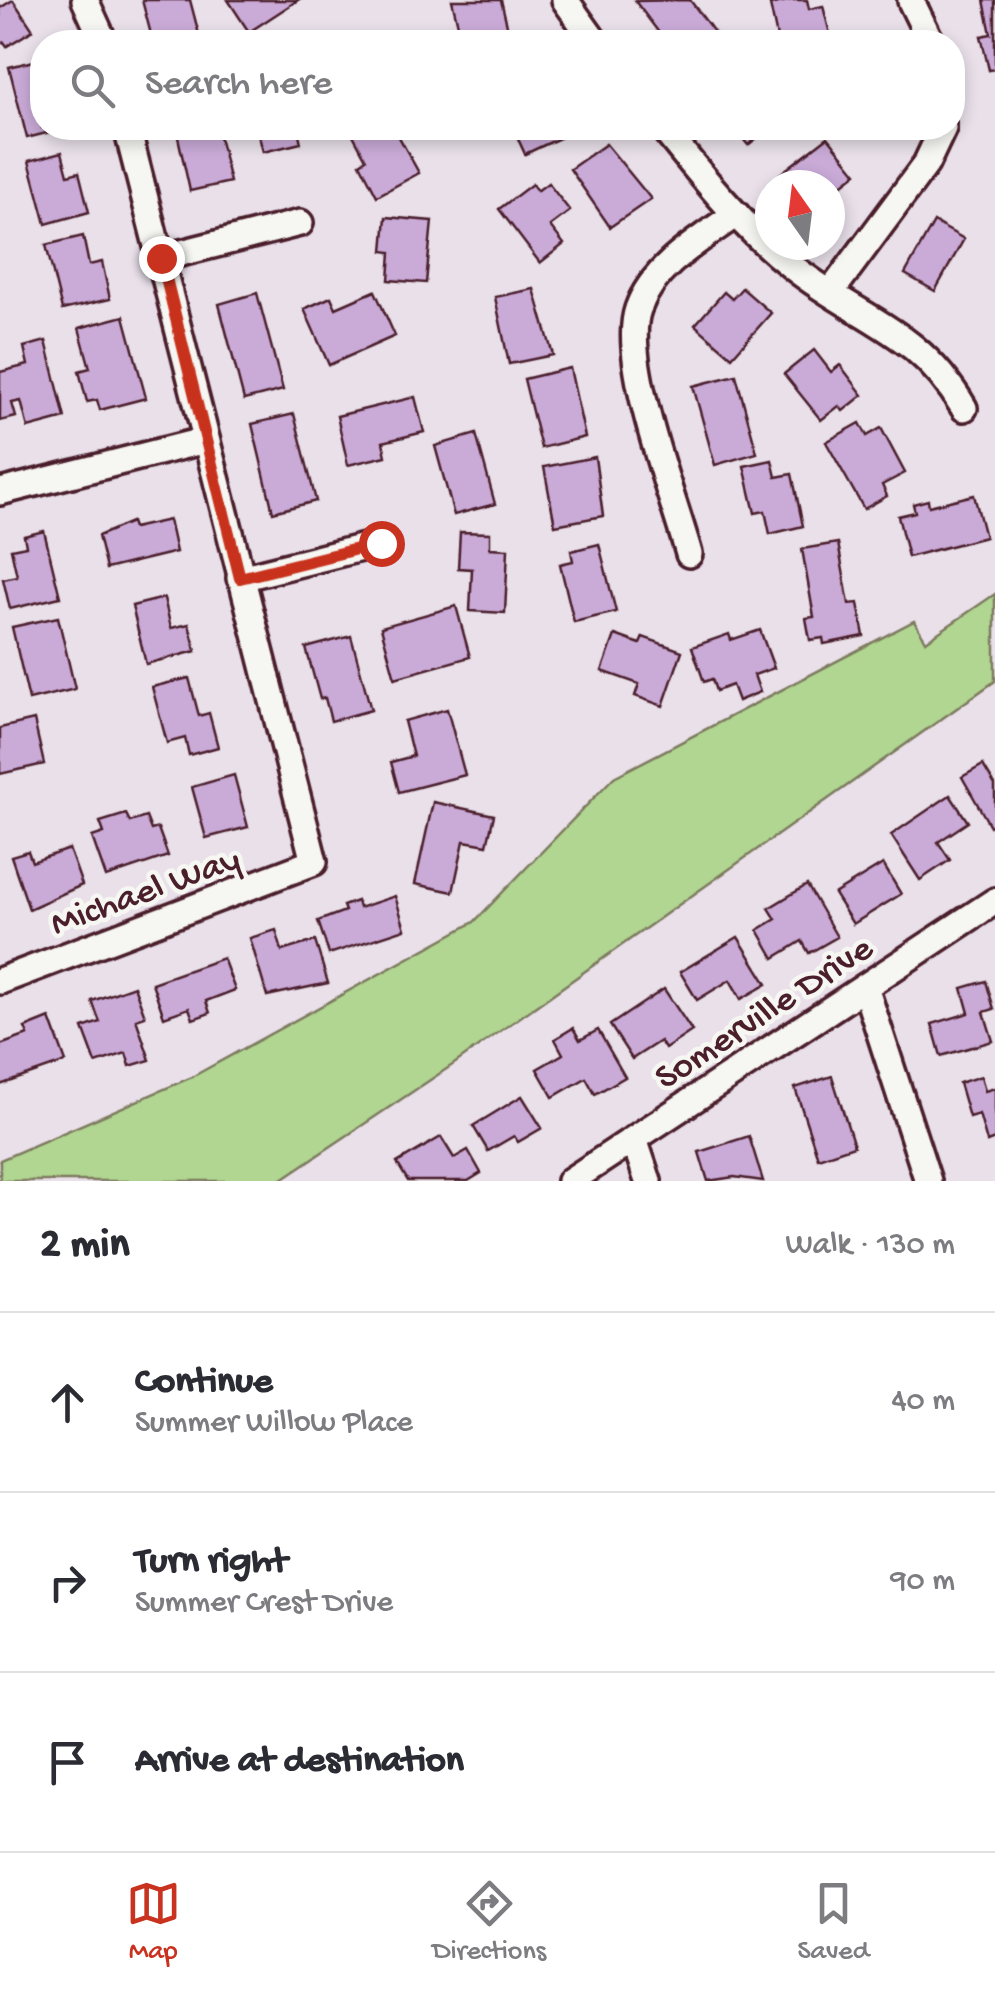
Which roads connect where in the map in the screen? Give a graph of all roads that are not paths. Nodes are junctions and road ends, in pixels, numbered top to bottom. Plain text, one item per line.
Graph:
1 (85, 0) edge
2 (565, 0) edge
3 (912, 0) edge
4 (99, 30) edge
5 (586, 30) edge
6 (926, 30) edge
7 (130, 140) edge
8 (673, 140) edge
9 (937, 140) edge
10 (736, 214) junction
11 (300, 222) dead end
12 (161, 258) junction
13 (831, 292) junction
14 (964, 408) dead end
15 (206, 440) junction
16 (0, 492) edge
17 (381, 543) dead end
18 (689, 554) dead end
19 (240, 578) junction
20 (995, 901) edge
21 (0, 981) edge
22 (865, 987) junction
23 (634, 1139) junction
24 (570, 1181) edge
25 (648, 1181) edge
26 (928, 1181) edge

1 - 4 street
2 - 5 street
3 - 6 street
7 - 12 street
8 - 10 street
9 - 13 street
10 - 13 street
10 - 18 street
11 - 12 street
12 - 15 street
13 - 14 street
15 - 16 street
15 - 19 street
17 - 19 street
19 - 21 street, Michael Way
20 - 22 street, Somerville Drive
22 - 23 street, Somerville Drive
22 - 26 street
23 - 24 street, Somerville Drive
23 - 25 street

